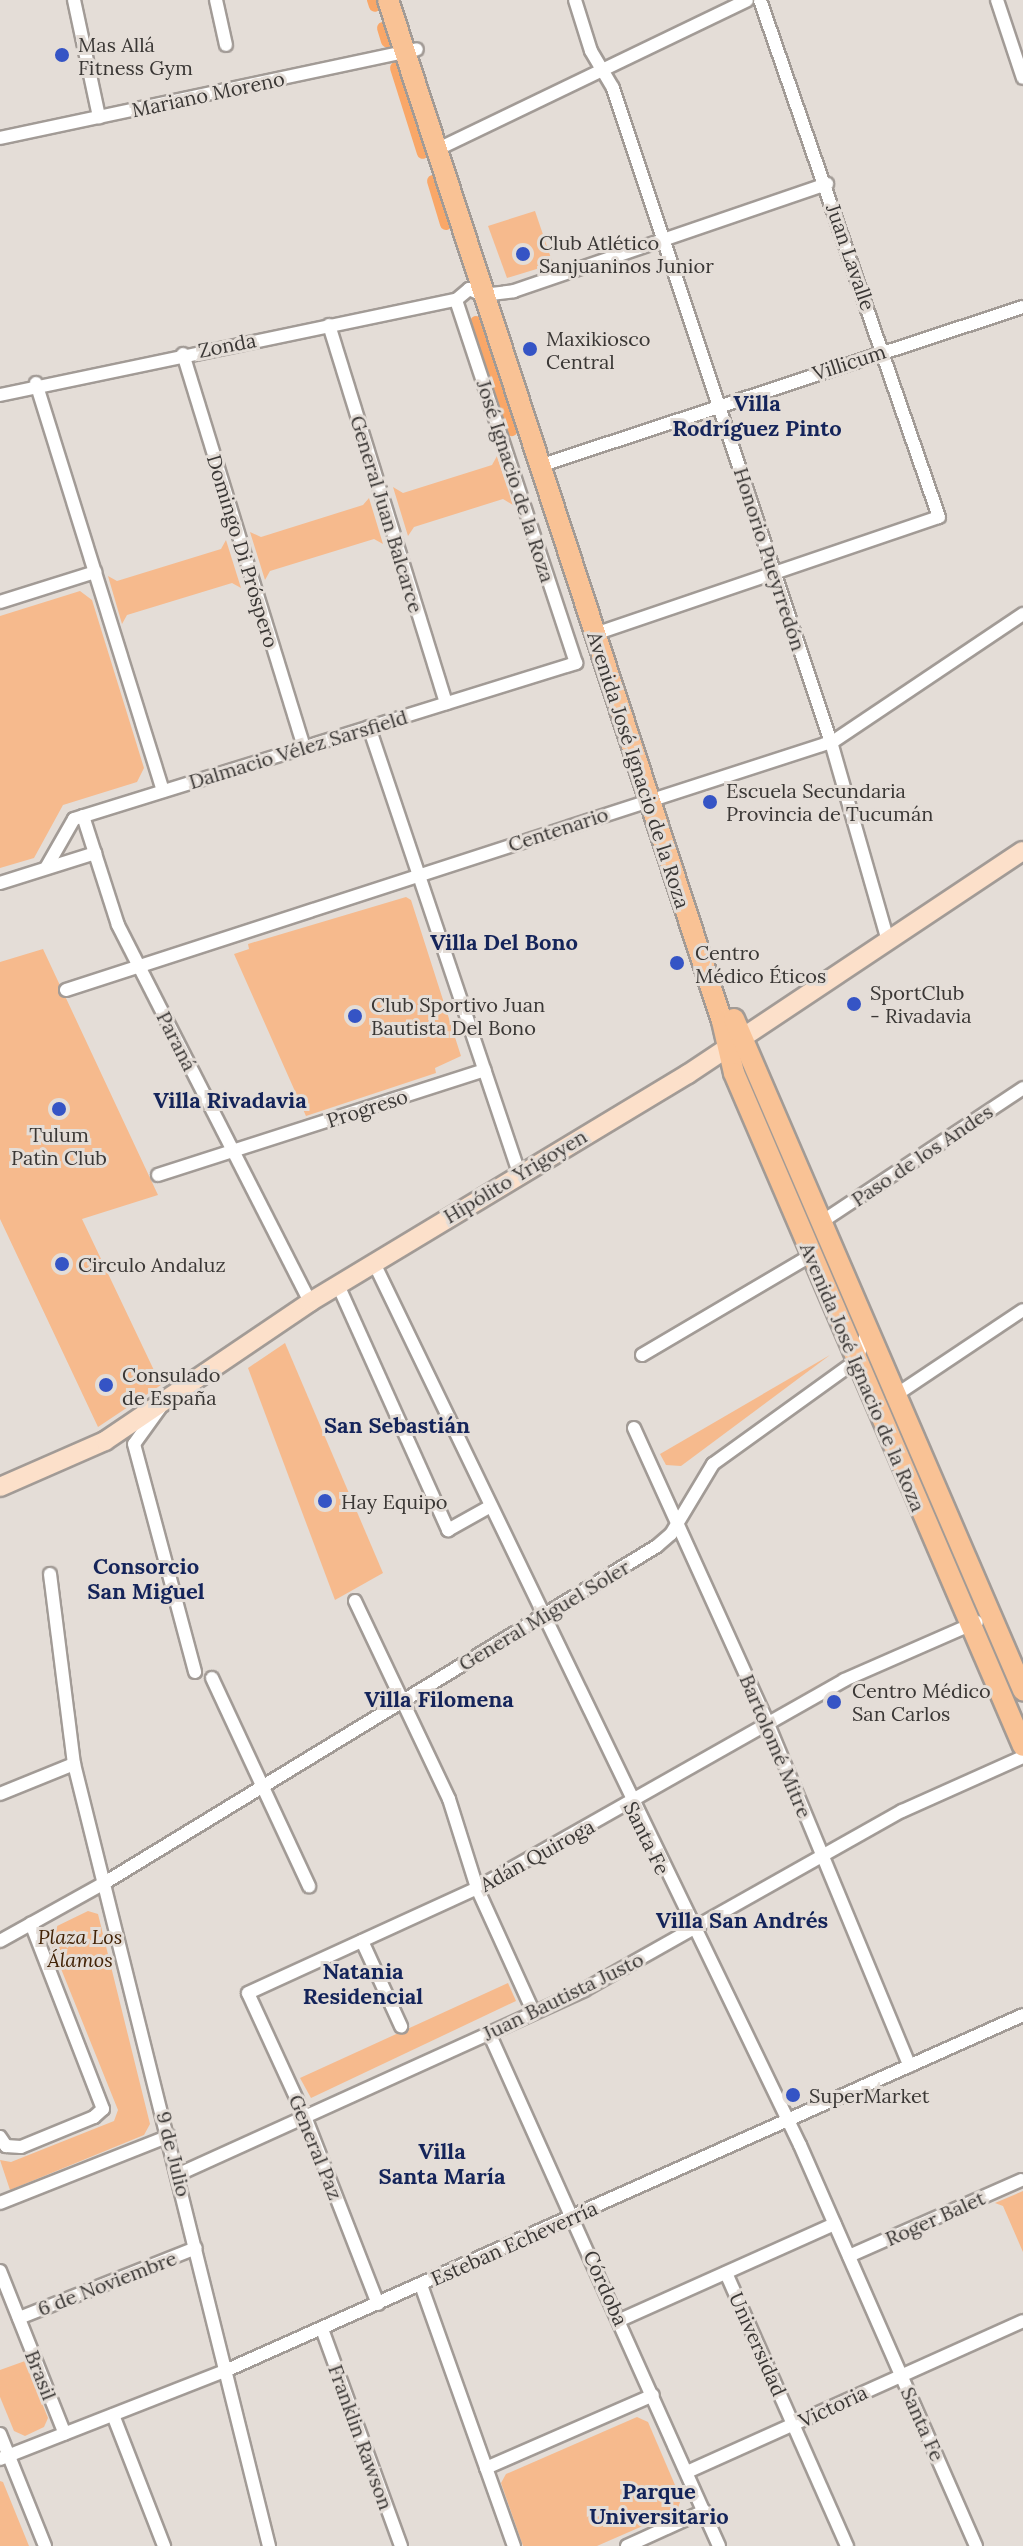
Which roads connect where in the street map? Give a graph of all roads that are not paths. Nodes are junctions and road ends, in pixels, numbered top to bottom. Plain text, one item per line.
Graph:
1 (74, 0) edge
2 (216, 0) edge
3 (388, 0) edge
4 (401, 0) edge
5 (575, 0) edge
6 (747, 0) edge
7 (760, 0) edge
8 (997, 0) edge
9 (226, 45) dead end
10 (411, 51) junction
11 (602, 70) junction
12 (1023, 78) edge
13 (99, 117) junction
14 (0, 138) edge
15 (442, 147) junction
16 (827, 184) junction
17 (663, 240) junction
18 (489, 294) junction
19 (456, 300) junction
20 (1023, 307) edge
21 (329, 325) junction
22 (883, 350) junction
23 (183, 354) junction
24 (36, 383) junction
25 (0, 395) edge
26 (719, 405) junction
27 (545, 464) junction
28 (95, 572) junction
29 (774, 573) junction
30 (0, 602) edge
31 (1023, 614) edge
32 (600, 632) junction
33 (576, 663) joint
34 (446, 703) junction
35 (369, 727) junction
36 (831, 742) junction
37 (304, 748) junction
38 (163, 791) junction
39 (654, 798) junction
40 (83, 816) junction
41 (1023, 851) edge
42 (95, 853) junction
43 (46, 868) junction
44 (420, 874) junction
45 (0, 883) edge
46 (888, 941) junction
47 (139, 966) junction
48 (66, 990) dead end
49 (736, 1043) junction
50 (485, 1070) junction
51 (1023, 1088) edge
52 (233, 1151) junction
53 (519, 1173) junction
54 (158, 1175) dead end
55 (820, 1223) junction
56 (810, 1256) junction
57 (374, 1263) junction
58 (338, 1285) junction
59 (310, 1302) junction
60 (1023, 1310) edge
61 (867, 1332) junction
62 (642, 1355) dead end
63 (856, 1361) junction
64 (895, 1395) junction
65 (163, 1403) junction
66 (882, 1422) junction
67 (634, 1428) dead end
68 (0, 1487) edge
69 (491, 1506) junction
70 (677, 1523) junction
71 (50, 1574) dead end
72 (355, 1601) dead end
73 (990, 1615) junction
74 (542, 1616) junction
75 (970, 1625) junction
76 (195, 1672) dead end
77 (212, 1678) dead end
78 (1023, 1690) edge
79 (403, 1701) junction
80 (768, 1724) junction
81 (1023, 1746) edge
82 (1023, 1757) edge
83 (74, 1764) junction
84 (263, 1787) junction
85 (0, 1794) edge
86 (631, 1804) junction
87 (822, 1855) junction
88 (106, 1882) junction
89 (309, 1886) dead end
90 (477, 1888) junction
91 (31, 1923) junction
92 (692, 1929) junction
93 (0, 1941) edge
94 (362, 1941) junction
95 (248, 1993) joint
96 (534, 2013) junction
97 (1023, 2015) edge
98 (401, 2026) dead end
99 (489, 2033) junction
100 (910, 2066) junction
101 (305, 2117) junction
102 (787, 2121) junction
103 (169, 2136) junction
104 (0, 2137) edge
105 (179, 2174) junction
106 (1021, 2180) dead end
107 (0, 2203) edge
108 (573, 2217) junction
109 (835, 2224) junction
110 (196, 2248) junction
111 (849, 2256) junction
112 (0, 2271) edge
113 (726, 2273) junction
114 (421, 2285) junction
115 (378, 2304) junction
116 (19, 2318) junction
117 (620, 2320) junction
118 (1023, 2321) edge
119 (322, 2329) junction
120 (225, 2371) junction
121 (901, 2375) junction
122 (653, 2395) junction
123 (113, 2415) junction
124 (794, 2424) junction
125 (0, 2434) edge
126 (65, 2434) junction
127 (4, 2458) edge
128 (486, 2468) junction
129 (687, 2472) junction
130 (704, 2511) junction
131 (45, 2546) edge
132 (164, 2546) edge
133 (269, 2546) edge
134 (401, 2546) edge
135 (514, 2546) edge
136 (627, 2546) edge
137 (719, 2546) edge
138 (847, 2546) edge
139 (976, 2546) edge

1 - 13 street
2 - 9 street
3 - 10 main road, Avenida José Ignacio de la Roza
4 - 10 main road, Avenida José Ignacio de la Roza
5 - 11 street, Honorio Pueyrredón
6 - 11 street
7 - 16 street, Juan Lavalle
8 - 12 street
10 - 13 street, Mariano Moreno
10 - 15 main road, Avenida José Ignacio de la Roza
11 - 15 street
11 - 17 street, Honorio Pueyrredón
13 - 14 street, Mariano Moreno
15 - 18 main road, Avenida José Ignacio de la Roza
16 - 17 street, Zonda
16 - 22 street, Juan Lavalle
17 - 18 street, Zonda
17 - 26 street, Honorio Pueyrredón
18 - 19 street, Zonda
18 - 27 main road, Avenida José Ignacio de la Roza
19 - 21 street, Zonda
19 - 33 street, José Ignacio de la Roza
20 - 22 street, Villicum
21 - 23 street, Zonda
21 - 34 street, General Juan Balcarce
22 - 26 street, Villicum
22 - 29 street, Juan Lavalle
23 - 24 street, Zonda
23 - 37 street, Domingo Di Próspero
24 - 25 street, Zonda
24 - 28 street
26 - 27 street, Villicum
26 - 29 street, Honorio Pueyrredón
27 - 32 main road, Avenida José Ignacio de la Roza
28 - 30 street
28 - 38 street
29 - 32 street
29 - 36 street, Honorio Pueyrredón
31 - 36 street, Centenario
32 - 39 main road, Avenida José Ignacio de la Roza
33 - 34 street, Dalmacio Vélez Sarsfield
34 - 35 street, Dalmacio Vélez Sarsfield
35 - 37 street, Dalmacio Vélez Sarsfield
35 - 44 street
36 - 39 street, Centenario
36 - 46 street, Honorio Pueyrredón
37 - 38 street, Dalmacio Vélez Sarsfield
38 - 40 street, Dalmacio Vélez Sarsfield
39 - 44 street, Centenario
39 - 49 main road, Avenida José Ignacio de la Roza
40 - 42 street, Paraná
40 - 43 street
41 - 46 main road, Hipólito Yrigoyen
42 - 43 street
42 - 47 street, Paraná
43 - 45 street
44 - 47 street, Centenario
44 - 50 street
46 - 49 main road, Hipólito Yrigoyen
47 - 48 street, Centenario
47 - 52 street, Paraná
49 - 53 main road, Hipólito Yrigoyen
49 - 55 main road, Avenida José Ignacio de la Roza
49 - 56 main road, Avenida José Ignacio de la Roza
50 - 52 street, Progreso
50 - 53 street
51 - 55 street, Paso de los Andes
52 - 54 street, Progreso
52 - 59 street, Paraná
53 - 57 main road, Hipólito Yrigoyen
55 - 61 main road, Avenida José Ignacio de la Roza
56 - 62 street
56 - 63 main road, Avenida José Ignacio de la Roza
57 - 58 main road, Hipólito Yrigoyen
57 - 69 street, Santa Fe
58 - 59 main road, Hipólito Yrigoyen
58 - 69 street
59 - 65 main road, Hipólito Yrigoyen
60 - 64 street
61 - 63 street
61 - 64 main road, Avenida José Ignacio de la Roza
63 - 66 main road, Avenida José Ignacio de la Roza
63 - 70 street, General Miguel Soler
64 - 66 street
64 - 73 main road, Avenida José Ignacio de la Roza
65 - 68 main road, Hipólito Yrigoyen
65 - 76 street
66 - 75 main road, Avenida José Ignacio de la Roza
67 - 70 street, Bartolomé Mitre
69 - 74 street, Santa Fe
70 - 74 street, General Miguel Soler
70 - 80 street, Bartolomé Mitre
71 - 83 street, 9 de Julio
72 - 79 street
73 - 75 street, Adán Quiroga
73 - 78 main road, Avenida José Ignacio de la Roza
74 - 79 street, General Miguel Soler
74 - 86 street, Santa Fe
75 - 80 street, Adán Quiroga
75 - 81 main road, Avenida José Ignacio de la Roza
77 - 84 street
79 - 84 street, General Miguel Soler
79 - 90 street
80 - 86 street, Adán Quiroga
80 - 87 street, Bartolomé Mitre
82 - 87 street, Juan Bautista Justo
83 - 85 street
83 - 88 street, 9 de Julio
84 - 88 street, General Miguel Soler
84 - 89 street
86 - 90 street, Adán Quiroga
86 - 92 street, Santa Fe
87 - 92 street, Juan Bautista Justo
87 - 100 street, Bartolomé Mitre
88 - 91 street, General Miguel Soler
88 - 103 street, 9 de Julio
90 - 94 street, Adán Quiroga
90 - 96 street
91 - 93 street, General Miguel Soler
91 - 104 street
92 - 96 street, Juan Bautista Justo
92 - 102 street, Santa Fe
94 - 95 street, Adán Quiroga
94 - 98 street
95 - 101 street, General Paz
96 - 99 street, Juan Bautista Justo
97 - 100 street, Esteban Echeverría
99 - 101 street, Juan Bautista Justo
99 - 108 street, Córdoba
100 - 102 street, Esteban Echeverría
101 - 105 street, Juan Bautista Justo
101 - 115 street, General Paz
102 - 108 street, Esteban Echeverría
102 - 109 street, Santa Fe
103 - 105 street, 9 de Julio
103 - 107 street
105 - 110 street, 9 de Julio
106 - 111 street, Roger Balet
108 - 114 street, Esteban Echeverría
108 - 117 street, Córdoba
109 - 111 street, Santa Fe
109 - 113 street
110 - 116 street, 6 de Noviembre
110 - 120 street, 9 de Julio
111 - 121 street, Santa Fe
112 - 116 street, Brasil
113 - 117 street
113 - 124 street, Universidad
114 - 115 street, Esteban Echeverría
114 - 128 street
115 - 119 street, Esteban Echeverría
116 - 126 street, Brasil
117 - 122 street, Córdoba
118 - 121 street, Victoria
119 - 120 street, Esteban Echeverría
119 - 134 street, Franklin Rawson
120 - 123 street, Esteban Echeverría
120 - 133 street, 9 de Julio
121 - 124 street, Victoria
121 - 139 street, Santa Fe
122 - 128 street
122 - 129 street, Córdoba
123 - 126 street, Esteban Echeverría
123 - 132 street
124 - 129 street, Victoria
124 - 138 street, Universidad
125 - 127 street
126 - 127 street, Esteban Echeverría
127 - 131 street
128 - 135 street
129 - 130 street, Córdoba
130 - 136 street
130 - 137 street, Córdoba

